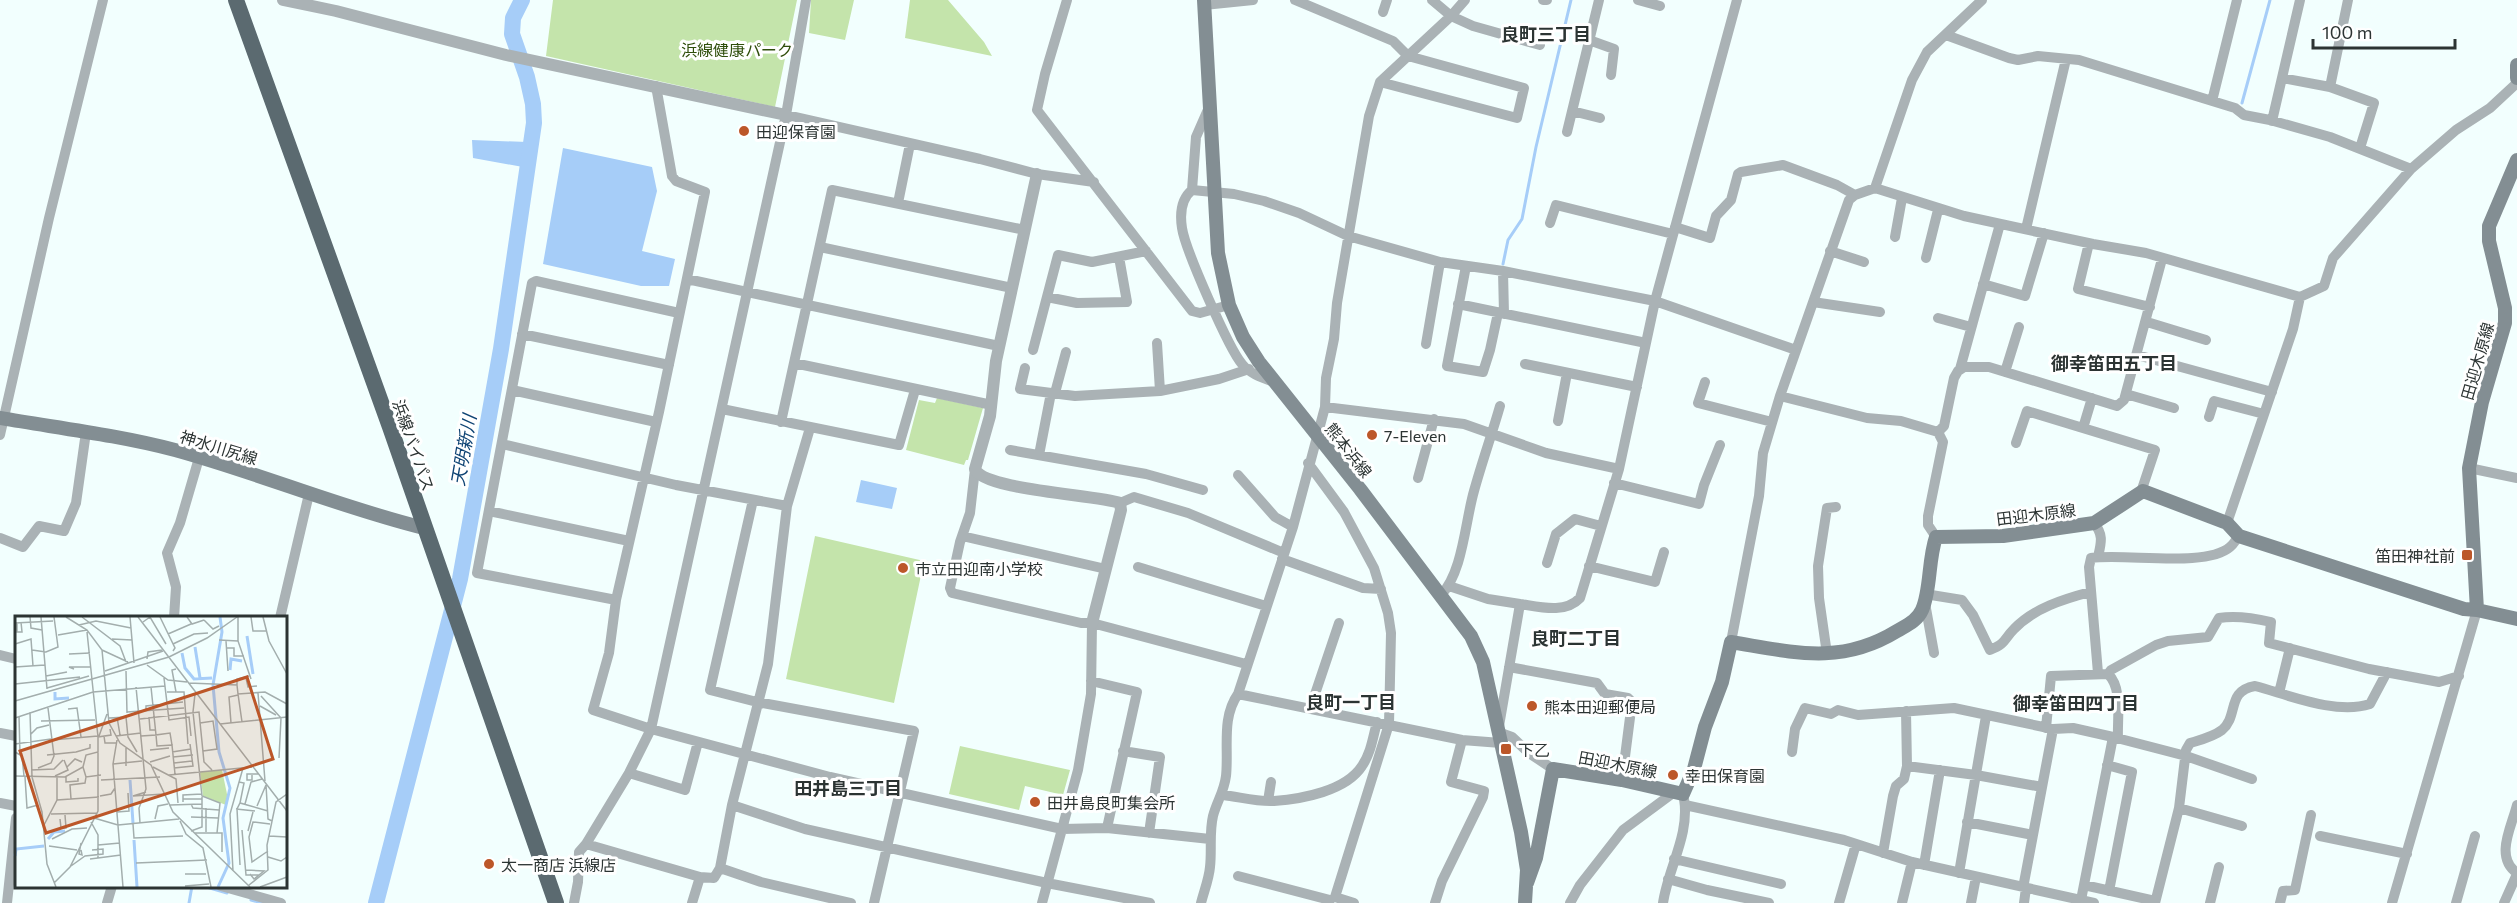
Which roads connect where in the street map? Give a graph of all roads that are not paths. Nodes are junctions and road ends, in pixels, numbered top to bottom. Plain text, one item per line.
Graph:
1 (103, 0) edge
2 (236, 0) edge
3 (283, 0) edge
4 (806, 0) edge
5 (1067, 0) edge
6 (1253, 0) edge
7 (1295, 0) edge
8 (1387, 0) edge
9 (1432, 0) edge
10 (1465, 0) edge
11 (1599, 0) edge
12 (1638, 0) edge
13 (1737, 0) edge
14 (1982, 0) edge
15 (2237, 0) edge
16 (2300, 0) edge
17 (2348, 0) edge
18 (1204, 3) edge
19 (340, 5) edge
20 (1660, 6) dead end
21 (1383, 12) dead end
22 (1451, 16) junction
23 (1946, 35) junction
24 (1589, 40) junction
25 (1540, 45) dead end
26 (1408, 56) junction
27 (2066, 59) junction
28 (2517, 65) edge
29 (1611, 75) dead end
30 (2282, 78) junction
31 (2517, 80) edge
32 (1380, 82) junction
33 (656, 86) junction
34 (2330, 87) junction
35 (2212, 101) junction
36 (1210, 105) junction
37 (1572, 111) junction
38 (786, 115) junction
39 (1600, 118) dead end
40 (2272, 121) junction
41 (1567, 132) dead end
42 (910, 144) junction
43 (2360, 148) junction
44 (2517, 160) edge
45 (2410, 169) junction
46 (1037, 174) junction
47 (1094, 182) junction
48 (1875, 188) junction
49 (1192, 190) junction
50 (1215, 191) junction
51 (1855, 195) junction
52 (1902, 198) junction
53 (898, 203) junction
54 (1938, 210) junction
55 (1550, 223) dead end
56 (2000, 224) junction
57 (2026, 229) junction
58 (1025, 230) junction
59 (1674, 231) junction
60 (2044, 233) junction
61 (1348, 236) junction
62 (1895, 237) dead end
63 (2090, 243) junction
64 (820, 247) junction
65 (1146, 251) junction
66 (1830, 251) junction
67 (1119, 257) junction
68 (1926, 258) dead end
69 (2162, 259) junction
70 (1440, 262) junction
71 (1864, 262) dead end
72 (1466, 266) junction
73 (1503, 271) junction
74 (687, 279) junction
75 (1983, 284) junction
76 (1012, 288) junction
77 (746, 291) junction
78 (1047, 297) junction
79 (2300, 297) junction
80 (1655, 301) junction
81 (1813, 302) junction
82 (807, 304) junction
83 (1458, 304) junction
84 (1228, 305) junction
85 (2150, 307) junction
86 (1214, 308) junction
87 (2511, 308) edge
88 (1880, 312) dead end
89 (679, 313) junction
90 (1501, 313) junction
91 (1938, 318) dead end
92 (2147, 322) junction
93 (1971, 327) junction
94 (2019, 327) dead end
95 (522, 334) junction
96 (2206, 340) dead end
97 (1157, 343) dead end
98 (1426, 344) dead end
99 (1646, 344) junction
100 (999, 346) junction
101 (1033, 350) dead end
102 (1796, 350) junction
103 (1066, 352) dead end
104 (2137, 356) junction
105 (794, 363) junction
106 (1525, 364) dead end
107 (669, 365) junction
108 (1025, 368) dead end
109 (1249, 369) junction
110 (1960, 369) junction
111 (2005, 372) junction
112 (1567, 373) junction
113 (1274, 382) junction
114 (1705, 382) dead end
115 (1637, 387) junction
116 (512, 390) junction
117 (915, 390) junction
118 (1160, 391) junction
119 (2272, 392) junction
120 (1053, 393) junction
121 (2126, 394) junction
122 (1780, 396) junction
123 (2092, 398) junction
124 (992, 405) junction
125 (1500, 406) dead end
126 (1325, 407) junction
127 (2174, 408) dead end
128 (722, 409) junction
129 (2264, 414) junction
130 (2209, 417) dead end
131 (2, 419) edge
132 (1434, 419) junction
133 (1558, 421) dead end
134 (657, 422) junction
135 (781, 422) junction
136 (1772, 422) junction
137 (810, 428) junction
138 (2083, 428) junction
139 (86, 432) junction
140 (1938, 432) junction
141 (1316, 434) junction
142 (1492, 434) junction
143 (0, 435) edge
144 (2016, 443) dead end
145 (502, 444) junction
146 (1720, 445) dead end
147 (1010, 450) dead end
148 (1039, 455) junction
149 (199, 458) junction
150 (1308, 463) junction
151 (2469, 468) junction
152 (975, 469) junction
153 (1619, 470) junction
154 (1238, 475) dead end
155 (644, 477) junction
156 (1418, 478) dead end
157 (2517, 478) edge
158 (1614, 483) junction
159 (703, 490) junction
160 (1203, 490) dead end
161 (2141, 492) junction
162 (309, 494) junction
163 (753, 500) junction
164 (1120, 503) junction
165 (787, 506) junction
166 (1836, 507) dead end
167 (489, 511) junction
168 (2227, 523) junction
169 (2094, 524) junction
170 (1601, 526) junction
171 (1293, 527) junction
172 (424, 528) junction
173 (962, 536) junction
174 (2239, 536) junction
175 (1936, 537) junction
176 (0, 538) edge
177 (629, 541) junction
178 (1664, 552) dead end
179 (1283, 556) junction
180 (2098, 557) junction
181 (1546, 563) dead end
182 (1589, 566) junction
183 (1138, 567) dead end
184 (1106, 569) junction
185 (1381, 589) junction
186 (1445, 591) junction
187 (2091, 592) junction
188 (1925, 597) junction
189 (616, 600) junction
190 (1520, 604) junction
191 (1266, 606) junction
192 (2477, 610) junction
193 (174, 616) edge
194 (280, 616) edge
195 (2517, 619) edge
196 (1092, 623) junction
197 (1339, 623) dead end
198 (1731, 642) junction
199 (2290, 648) junction
200 (1934, 653) dead end
201 (1827, 654) junction
202 (0, 655) edge
203 (15, 660) edge
204 (1246, 664) junction
205 (1509, 668) junction
206 (2387, 672) junction
207 (2103, 674) junction
208 (2459, 676) junction
209 (1091, 681) junction
210 (2439, 682) junction
211 (2279, 693) junction
212 (1238, 694) junction
213 (2452, 699) junction
214 (757, 702) junction
215 (1310, 709) junction
216 (1906, 711) junction
217 (1986, 716) junction
218 (1377, 722) junction
219 (1389, 724) junction
220 (2050, 728) junction
221 (651, 729) junction
222 (0, 733) edge
223 (15, 736) edge
224 (1499, 737) junction
225 (2115, 738) junction
226 (1462, 740) junction
227 (698, 742) junction
228 (1123, 751) junction
229 (1791, 752) dead end
230 (745, 755) junction
231 (2186, 756) junction
232 (2107, 765) junction
233 (1906, 766) junction
234 (1553, 769) junction
235 (1940, 770) junction
236 (629, 773) junction
237 (1976, 775) junction
238 (2252, 779) dead end
239 (1622, 780) junction
240 (1270, 782) dead end
241 (2042, 787) junction
242 (900, 792) junction
243 (1223, 795) junction
244 (1680, 797) junction
245 (1268, 801) junction
246 (0, 803) edge
247 (732, 805) junction
248 (15, 806) edge
249 (2517, 806) edge
250 (2179, 808) junction
251 (2311, 815) dead end
252 (1967, 822) junction
253 (2242, 826) dead end
254 (15, 827) edge
255 (1107, 828) junction
256 (1062, 830) junction
257 (1149, 833) junction
258 (2033, 835) junction
259 (2320, 836) dead end
260 (2475, 836) dead end
261 (1210, 839) junction
262 (586, 844) junction
263 (1856, 844) junction
264 (888, 847) junction
265 (1883, 853) junction
266 (2406, 854) junction
267 (1674, 859) junction
268 (1912, 862) junction
269 (1924, 865) junction
270 (2219, 867) dead end
271 (720, 868) junction
272 (1959, 873) junction
273 (2517, 874) edge
274 (1238, 876) dead end
275 (700, 877) junction
276 (1976, 877) junction
277 (1668, 879) junction
278 (1047, 883) junction
279 (1527, 883) junction
280 (1781, 884) dead end
281 (2084, 885) junction
282 (111, 888) edge
283 (228, 888) edge
284 (2024, 888) junction
285 (2109, 891) junction
286 (1114, 900) edge
287 (1332, 900) edge
288 (2078, 901) edge
289 (2155, 902) edge
290 (7, 903) edge
291 (107, 903) edge
292 (281, 903) edge
293 (556, 903) edge
294 (574, 903) edge
295 (692, 903) edge
296 (851, 903) edge
297 (874, 903) edge
298 (1042, 903) edge
299 (1150, 903) edge
300 (1202, 903) edge
301 (1354, 903) edge
302 (1435, 903) edge
303 (1524, 903) edge
304 (1570, 903) edge
305 (1663, 903) edge
306 (1769, 903) edge
307 (1839, 903) edge
308 (1902, 903) edge
309 (1971, 903) edge
310 (2024, 903) edge
311 (2094, 903) edge
312 (2211, 903) edge
313 (2280, 903) edge
314 (2392, 903) edge
315 (2456, 903) edge
316 (2504, 903) edge

1 - 131 street
2 - 172 highway, 浜線バイパス
3 - 19 street
4 - 38 street
5 - 47 street
6 - 18 street
7 - 26 street
8 - 21 street
9 - 22 street
10 - 22 street
11 - 24 street
12 - 20 street
13 - 59 street
14 - 23 street
15 - 35 street
16 - 30 street
17 - 34 street
18 - 36 main road, 熊本浜線
19 - 33 street
22 - 25 street
22 - 26 street
23 - 27 street
23 - 48 street
24 - 29 street
24 - 37 street
26 - 32 street
26 - 32 street
27 - 35 street
27 - 57 street
28 - 31 main road
30 - 34 street
30 - 40 street
31 - 45 street
32 - 61 street
33 - 38 street
33 - 74 street
34 - 43 street
35 - 40 street
36 - 49 street
36 - 50 main road, 熊本浜線
37 - 39 street
37 - 41 street
38 - 42 street
38 - 77 street
40 - 43 street
42 - 46 street
42 - 53 street
43 - 45 street
44 - 87 main road, 田迎木原線
45 - 79 street
46 - 47 street
46 - 58 street
47 - 65 street
48 - 51 street
48 - 52 street
49 - 50 street
49 - 86 street
50 - 61 street
50 - 84 main road, 熊本浜線
51 - 59 street
51 - 66 street
52 - 54 street
52 - 62 street
53 - 58 street
53 - 64 street
54 - 56 street
54 - 68 street
55 - 59 street
56 - 57 street
56 - 75 street
57 - 60 street
58 - 76 street
59 - 80 street
60 - 63 street
60 - 75 street
61 - 70 street
61 - 126 street
63 - 69 street
63 - 85 street
64 - 76 street
64 - 82 street
65 - 67 street
65 - 86 street
66 - 71 street
66 - 81 street
67 - 78 street
67 - 78 street
69 - 79 street
69 - 85 street
70 - 72 street
70 - 98 street
72 - 73 street
72 - 83 street
73 - 80 street
73 - 90 street
74 - 77 street
74 - 89 street
75 - 93 street
76 - 100 street
77 - 82 street
77 - 128 street
78 - 101 street
79 - 119 street
80 - 99 street
80 - 102 street
81 - 88 street
81 - 102 street
82 - 100 street
82 - 105 street
83 - 90 street
83 - 90 street
84 - 86 street
84 - 113 main road, 熊本浜線
85 - 92 street
86 - 109 street
87 - 151 main road, 田迎木原線
89 - 95 street
89 - 107 street
90 - 99 street
91 - 93 street
92 - 96 street
92 - 104 street
93 - 110 street
94 - 111 street
95 - 107 street
95 - 116 street
97 - 118 street
99 - 115 street
100 - 124 street
102 - 122 street
103 - 120 street
104 - 119 street
104 - 121 street
105 - 117 street
105 - 135 street
106 - 112 street
107 - 134 street
108 - 120 street
109 - 113 street
109 - 118 street
110 - 111 street
110 - 140 street
111 - 123 street
112 - 115 street
112 - 133 street
113 - 141 main road, 熊本浜線
114 - 136 street
115 - 153 street
116 - 134 street
116 - 145 street
117 - 124 street
117 - 137 street
118 - 120 street
119 - 129 street
120 - 148 street
121 - 123 street
121 - 127 street
122 - 136 street
122 - 140 street
123 - 138 street
124 - 152 street
125 - 142 street
126 - 132 street
126 - 141 street
128 - 135 street
128 - 159 street
129 - 130 street
129 - 168 street
131 - 139 main road, 神水川尻線
131 - 143 street
132 - 142 street
132 - 156 street
134 - 155 street
135 - 137 street
136 - 198 street
137 - 165 street
138 - 144 street
138 - 161 street
139 - 149 main road, 神水川尻線
139 - 176 street
140 - 175 street
141 - 150 street
141 - 186 main road, 熊本浜線
142 - 153 street
142 - 186 street
145 - 155 street
145 - 167 street
146 - 158 street
147 - 148 street
148 - 160 street
149 - 162 main road, 神水川尻線
149 - 193 street
150 - 171 street
150 - 185 street
151 - 157 street
151 - 192 main road, 田迎木原線
152 - 164 street
152 - 173 street
153 - 158 street
154 - 171 street
155 - 159 street
155 - 177 street
158 - 170 street
159 - 163 street
159 - 221 street
161 - 168 main road
161 - 169 main road, 田迎木原線
162 - 172 main road, 神水川尻線
162 - 194 street
163 - 165 street
163 - 214 street
164 - 179 street
164 - 184 street
165 - 214 street
166 - 201 street
167 - 177 street
167 - 189 street
168 - 174 main road
169 - 175 main road, 田迎木原線
169 - 180 street
170 - 181 street
170 - 182 street
171 - 179 street
172 - 293 highway, 浜線バイパス
173 - 184 street
173 - 196 street
174 - 180 street
174 - 192 main road
175 - 188 main road
177 - 189 street
178 - 182 street
179 - 185 street
179 - 191 street
180 - 187 street
182 - 190 street
183 - 191 street
184 - 196 street
185 - 219 street
186 - 190 street
186 - 224 main road, 熊本浜線
187 - 188 street
187 - 207 street
188 - 200 street
188 - 201 main road
189 - 221 street
190 - 205 street
191 - 204 street
192 - 195 main road
192 - 208 street
196 - 204 street
196 - 209 street
197 - 215 street
198 - 201 main road
198 - 244 main road
199 - 206 street
199 - 207 street
199 - 211 street
202 - 203 street
204 - 212 street
205 - 224 street
205 - 239 street
206 - 210 street
206 - 211 street
207 - 220 street
207 - 225 street
208 - 210 street
208 - 213 street
209 - 228 street
209 - 256 street
210 - 213 street
211 - 231 street
212 - 215 street
212 - 243 street
213 - 266 street
214 - 230 street
214 - 242 street
215 - 218 street
216 - 217 street
216 - 229 street
216 - 233 street
217 - 220 street
217 - 237 street
218 - 219 street
218 - 245 street
219 - 226 street
219 - 287 street
220 - 225 street
220 - 241 street
221 - 227 street
221 - 236 street
222 - 223 street
224 - 226 street
224 - 234 street
224 - 279 main road, 熊本浜線
225 - 231 street
225 - 232 street
226 - 302 street
227 - 230 street
227 - 236 street
228 - 255 street
228 - 257 street
230 - 242 street
230 - 247 street
231 - 238 street
231 - 250 street
232 - 281 street
232 - 285 street
233 - 235 street
233 - 265 street
234 - 239 main road, 田迎木原線
234 - 279 main road, 田迎木原線
235 - 237 street
235 - 269 street
236 - 262 street
237 - 241 street
237 - 252 street
239 - 244 main road, 田迎木原線
240 - 245 street
241 - 258 street
242 - 256 street
242 - 264 street
243 - 245 street
243 - 261 street
244 - 263 street
244 - 267 street
244 - 304 street
246 - 248 street
247 - 264 street
247 - 271 street
249 - 273 street
250 - 253 street
250 - 289 street
251 - 313 street
252 - 258 street
252 - 272 street
254 - 290 street
255 - 256 street
255 - 257 street
256 - 278 street
257 - 261 street
258 - 284 street
259 - 266 street
260 - 315 street
261 - 300 street
262 - 275 street
262 - 294 street
263 - 265 street
263 - 307 street
264 - 278 street
264 - 297 street
265 - 268 street
266 - 314 street
267 - 277 street
267 - 280 street
268 - 269 street
268 - 308 street
269 - 272 street
270 - 312 street
271 - 275 street
271 - 296 street
272 - 276 street
273 - 316 street
274 - 287 street
275 - 295 street
276 - 284 street
276 - 309 street
277 - 305 street
277 - 306 street
278 - 286 street
278 - 298 street
279 - 303 main road, 熊本浜線
281 - 285 street
281 - 288 street
282 - 291 street
283 - 292 street
284 - 288 street
284 - 310 street
285 - 289 street
286 - 299 street
287 - 301 street
288 - 311 street

